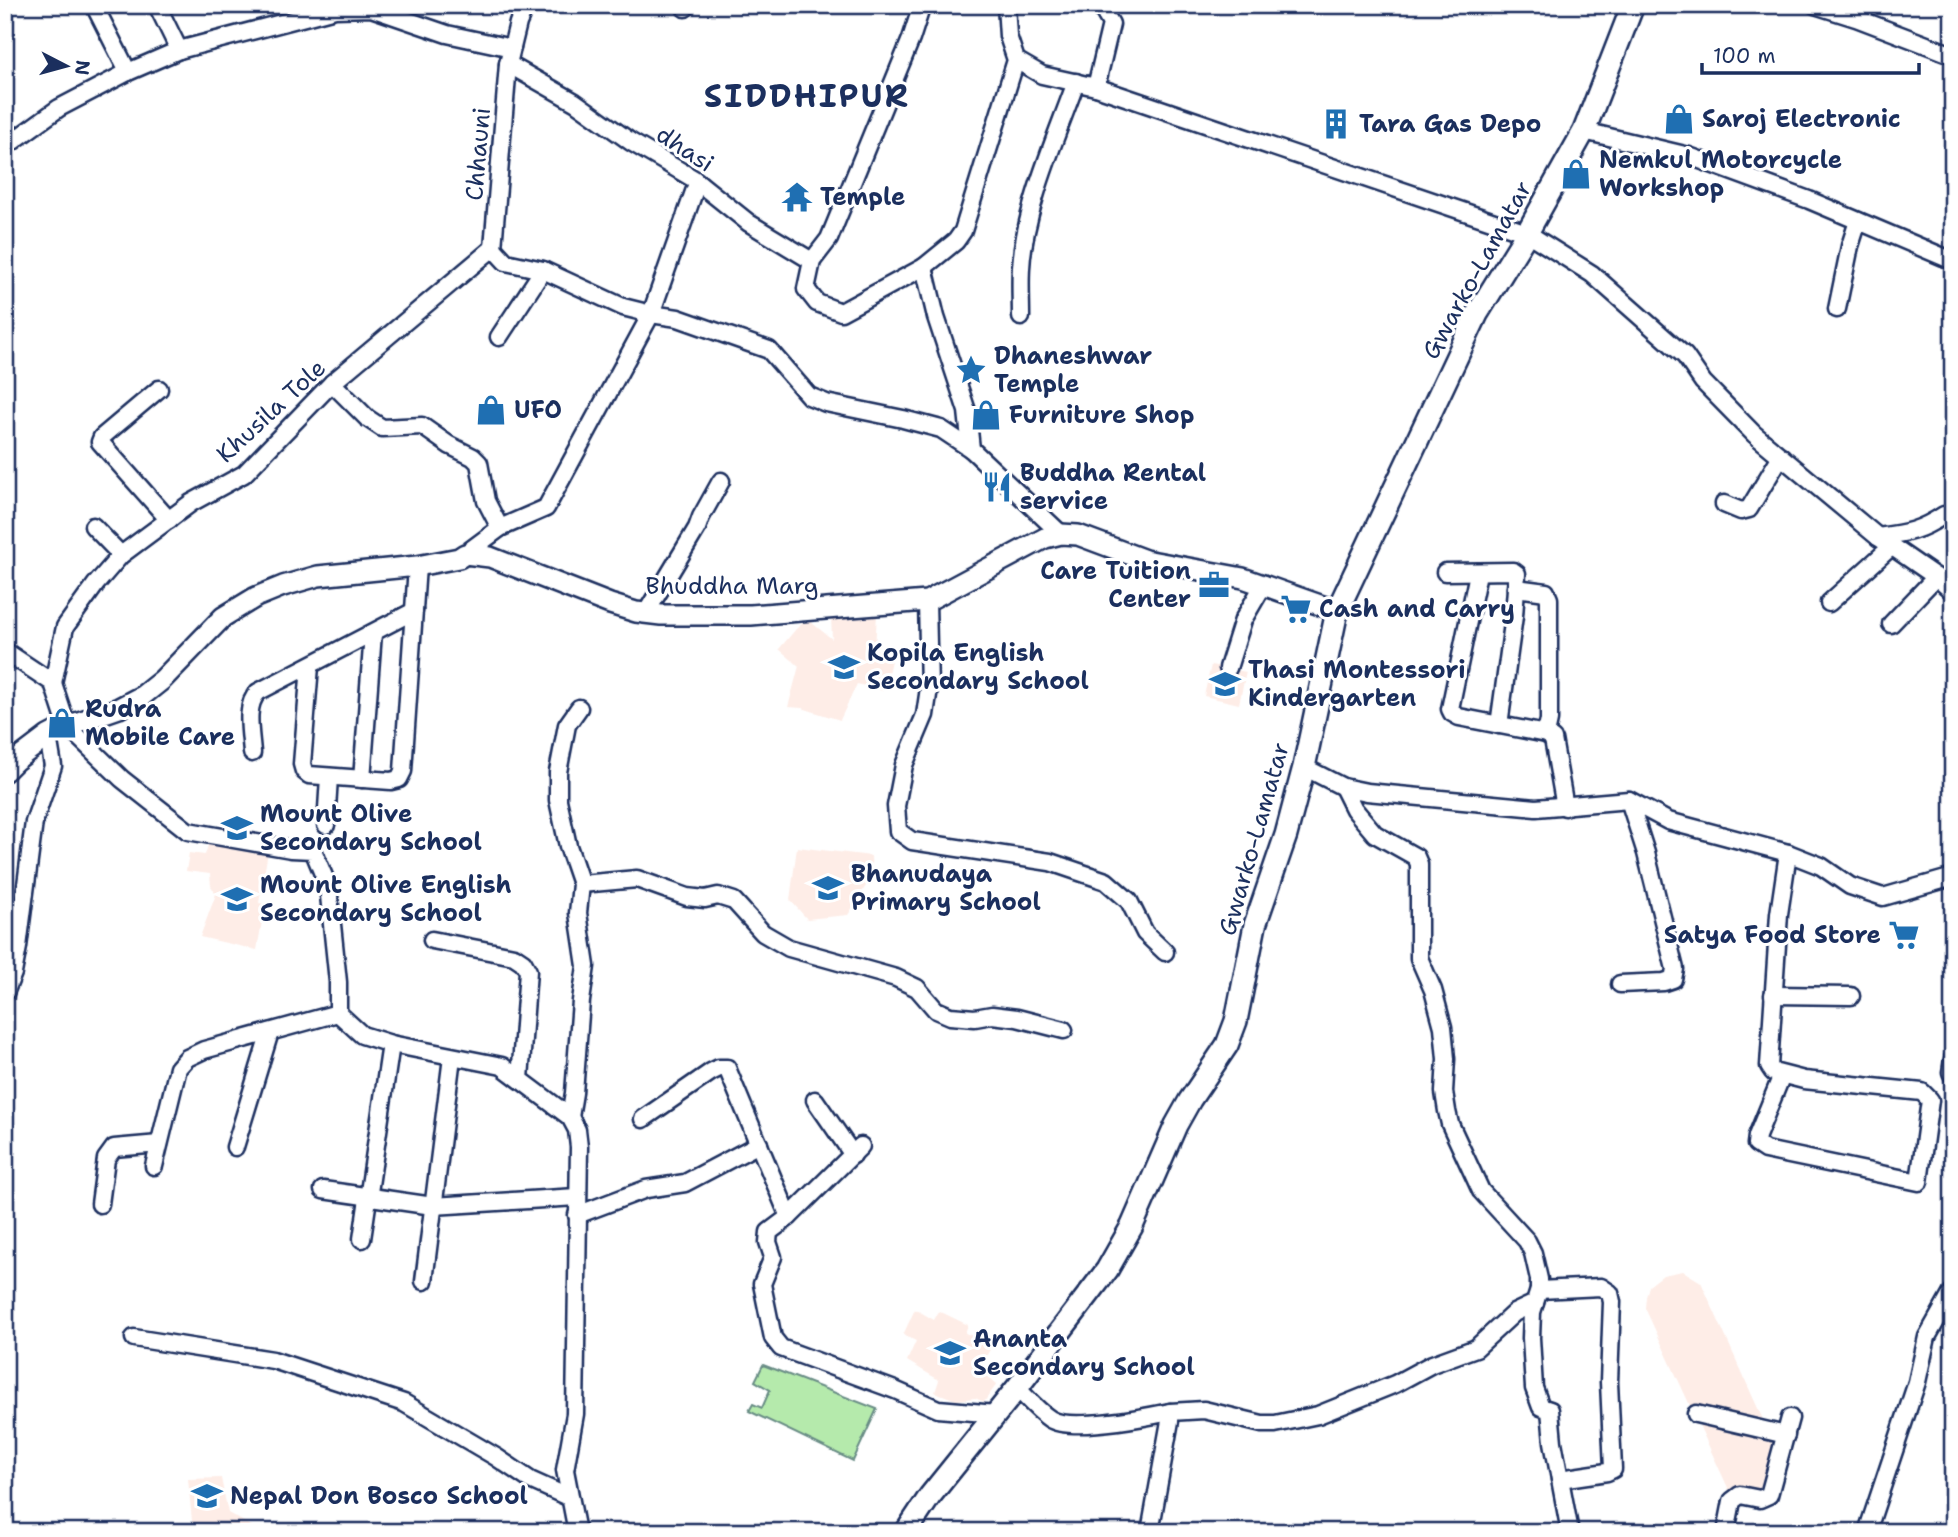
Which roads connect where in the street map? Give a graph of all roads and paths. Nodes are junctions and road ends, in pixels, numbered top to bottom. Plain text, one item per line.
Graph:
1 (94, 5) edge
2 (157, 5) edge
3 (526, 5) edge
4 (922, 5) edge
5 (1006, 5) edge
6 (1100, 5) edge
7 (1633, 5) edge
8 (1815, 5) edge
9 (512, 48) junction
10 (179, 50) junction
11 (1953, 55) edge
12 (1016, 60) junction
13 (508, 64) junction
14 (128, 72) junction
15 (1076, 82) junction
16 (1096, 87) junction
17 (1584, 131) junction
18 (5, 147) edge
19 (700, 184) junction
20 (1858, 221) junction
21 (1527, 233) junction
22 (493, 248) junction
23 (812, 261) junction
24 (1953, 261) edge
25 (924, 267) junction
26 (543, 270) junction
27 (1837, 309) dead end
28 (651, 314) junction
29 (1021, 317) dead end
30 (499, 337) dead end
31 (332, 383) junction
32 (159, 389) dead end
33 (971, 449) junction
34 (1781, 456) junction
35 (721, 481) dead end
36 (1724, 504) dead end
37 (1944, 515) dead end
38 (169, 520) junction
39 (93, 527) dead end
40 (500, 528) junction
41 (1062, 534) junction
42 (1878, 537) junction
43 (1891, 547) junction
44 (466, 554) junction
45 (121, 555) junction
46 (417, 566) junction
47 (1445, 572) dead end
48 (1478, 573) junction
49 (1936, 577) junction
50 (1264, 584) junction
51 (1516, 588) junction
52 (1953, 592) edge
53 (927, 601) junction
54 (1829, 604) dead end
55 (414, 611) junction
56 (1337, 611) junction
57 (646, 613) junction
58 (1891, 624) dead end
59 (373, 633) junction
60 (5, 651) edge
61 (310, 666) junction
62 (1228, 668) dead end
63 (52, 683) junction
64 (579, 708) dead end
65 (1499, 725) junction
66 (66, 726) junction
67 (1546, 734) junction
68 (48, 736) junction
69 (252, 754) dead end
70 (1304, 767) junction
71 (5, 771) edge
72 (329, 777) junction
73 (362, 779) junction
74 (1343, 787) junction
75 (1629, 800) junction
76 (1565, 807) junction
77 (326, 825) dead end
78 (1788, 853) junction
79 (1953, 877) edge
80 (581, 884) junction
81 (432, 940) dead end
82 (1165, 952) dead end
83 (1620, 984) dead end
84 (5, 993) edge
85 (1773, 995) junction
86 (1851, 996) dead end
87 (338, 1013) junction
88 (1064, 1030) dead end
89 (270, 1032) junction
90 (391, 1044) junction
91 (453, 1056) junction
92 (1953, 1059) edge
93 (1782, 1075) junction
94 (1953, 1076) edge
95 (520, 1079) junction
96 (815, 1100) dead end
97 (570, 1117) junction
98 (643, 1119) dead end
99 (159, 1144) junction
100 (759, 1144) junction
101 (234, 1147) dead end
102 (154, 1166) dead end
103 (323, 1190) dead end
104 (369, 1197) junction
105 (577, 1197) junction
106 (100, 1204) dead end
107 (433, 1206) junction
108 (577, 1214) junction
109 (789, 1217) junction
110 (362, 1239) dead end
111 (424, 1281) dead end
112 (1953, 1291) edge
113 (1537, 1296) junction
114 (134, 1338) dead end
115 (1017, 1388) junction
116 (1170, 1412) junction
117 (996, 1414) junction
118 (1696, 1414) dead end
119 (1560, 1479) junction
120 (570, 1498) junction
121 (577, 1532) edge
122 (906, 1532) edge
123 (1150, 1532) edge
124 (1570, 1532) edge
125 (1726, 1532) edge
126 (1867, 1532) edge

1 - 14 street
2 - 10 street
3 - 9 street, Chhauni
4 - 23 street
5 - 12 street
6 - 16 street
7 - 17 main road, Gwarko-Lamatar
8 - 11 street
9 - 10 street
9 - 13 street, Chhauni
10 - 14 street
12 - 15 street
12 - 25 street
13 - 19 street, dhasi
13 - 22 street, Chhauni
14 - 18 street
15 - 16 street
15 - 29 street
16 - 21 street
17 - 20 street
17 - 21 main road, Gwarko-Lamatar
19 - 23 street, dhasi
19 - 28 street
20 - 24 street
20 - 27 street
21 - 34 street
21 - 56 main road, Gwarko-Lamatar
22 - 26 street
22 - 31 street, Khusila Tole
23 - 25 street
25 - 33 street
26 - 28 street
26 - 30 street
28 - 33 street
28 - 40 street
31 - 38 street, Khusila Tole
31 - 40 street
32 - 38 street
33 - 41 street
34 - 36 street
34 - 42 street
35 - 57 street
37 - 42 street
38 - 45 street, Khusila Tole
39 - 45 street
40 - 44 street
41 - 50 street
41 - 53 street, Bhuddha Marg
42 - 43 street
43 - 49 street
43 - 54 street
44 - 46 street, Bhuddha Marg
44 - 57 street, Bhuddha Marg
45 - 63 street, Khusila Tole
46 - 55 street
46 - 66 street, Bhuddha Marg
47 - 48 street
48 - 51 street
48 - 65 street
49 - 52 street
49 - 58 street
50 - 56 street
50 - 62 street
51 - 65 street
51 - 67 street
53 - 57 street, Bhuddha Marg
53 - 82 street
55 - 59 street
55 - 73 street
56 - 70 main road, Gwarko-Lamatar
59 - 61 street
59 - 73 street
60 - 63 street
61 - 69 street
61 - 72 street
63 - 66 street
64 - 80 street
65 - 67 street
66 - 68 street, Bhuddha Marg
66 - 87 street
67 - 76 street
68 - 71 street, Bhuddha Marg
68 - 84 street
70 - 74 street
70 - 115 main road, Gwarko-Lamatar
72 - 73 street
72 - 77 street
74 - 76 street
74 - 113 street
75 - 76 street
75 - 78 street
75 - 83 street
78 - 79 street
78 - 85 street
80 - 88 street
80 - 97 street
81 - 95 street
85 - 86 street
85 - 93 street
87 - 89 street
87 - 90 street
89 - 99 street
89 - 101 street
90 - 91 street
90 - 104 street
91 - 95 street
91 - 107 street
92 - 94 street
93 - 93 street
95 - 97 street
96 - 109 street
97 - 105 street
98 - 100 street
99 - 102 street
99 - 106 street
100 - 108 street
100 - 109 street
103 - 104 street
104 - 107 street
104 - 110 street
105 - 107 street
105 - 108 street
107 - 111 street
108 - 120 street
109 - 117 street
112 - 126 street
113 - 116 street
113 - 119 street
113 - 119 street
114 - 120 street
115 - 116 street
115 - 117 main road, Gwarko-Lamatar
116 - 123 street
117 - 122 main road, Gwarko-Lamatar
118 - 125 street
119 - 124 street
120 - 121 street

